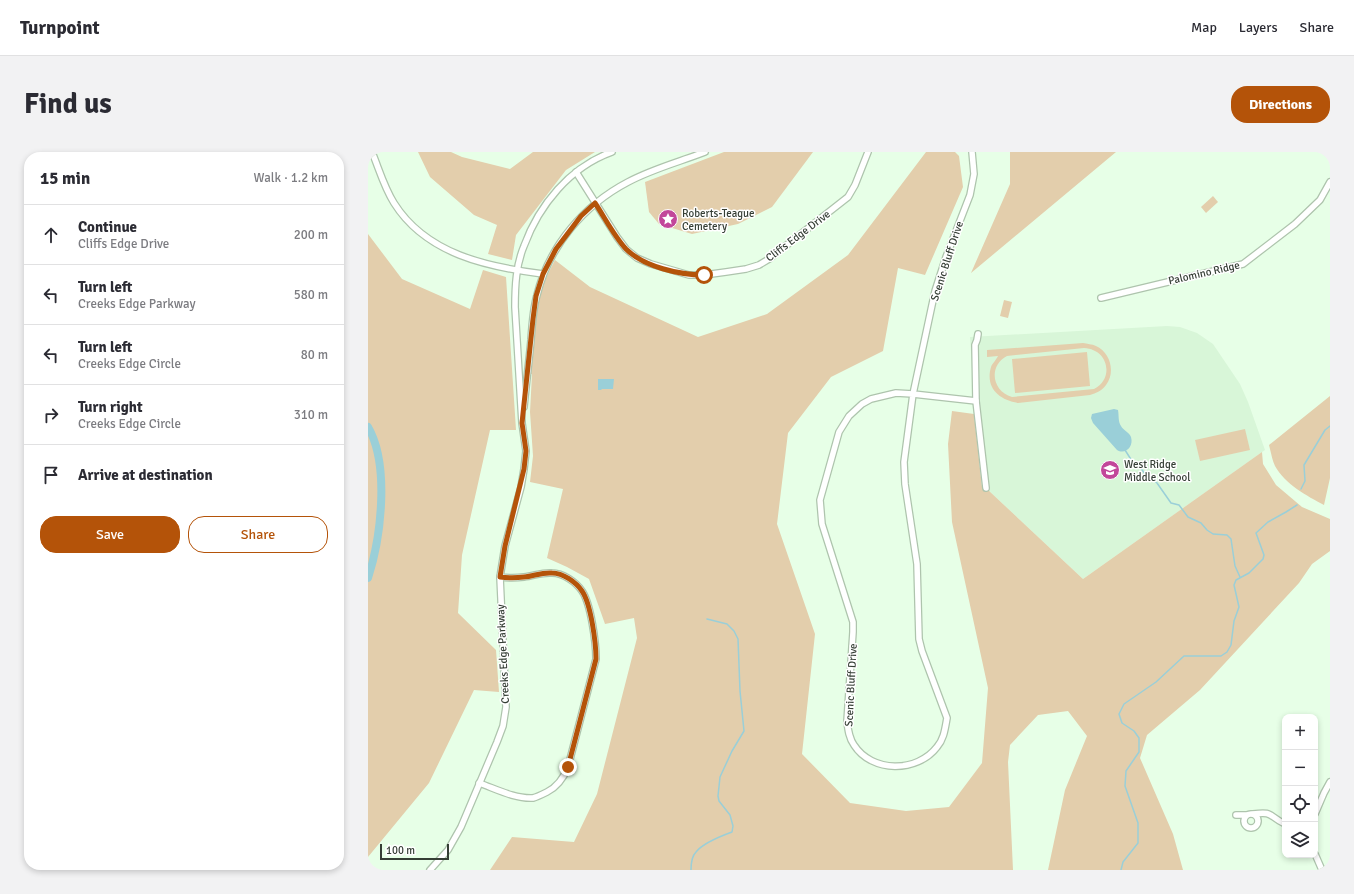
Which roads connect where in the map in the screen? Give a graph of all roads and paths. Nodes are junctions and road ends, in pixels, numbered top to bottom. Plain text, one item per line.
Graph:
1 (372, 152) edge
2 (612, 152) edge
3 (705, 152) edge
4 (868, 152) edge
5 (972, 152) edge
6 (576, 172) junction
7 (1330, 182) edge
8 (595, 203) junction
9 (517, 271) junction
10 (543, 274) junction
11 (1101, 298) dead end
12 (978, 334) dead end
13 (913, 394) junction
14 (976, 401) junction
15 (522, 423) junction
16 (986, 488) dead end
17 (500, 577) junction
18 (1330, 782) edge
19 (479, 783) junction
20 (1318, 807) edge
21 (1253, 814) junction
22 (1236, 815) dead end
23 (1246, 815) junction
24 (1282, 822) edge
25 (1317, 858) edge
26 (430, 870) edge
27 (1322, 870) edge

1 - 9 street
2 - 6 street, Creeks Edge Parkway
3 - 8 street, Creeks Edge Parkway
4 - 8 street, Cliffs Edge Drive
5 - 13 street, Scenic Bluff Drive
6 - 8 street, Cliffs Edge Drive
6 - 9 street, Creeks Edge Parkway
7 - 11 street, Palomino Ridge
8 - 10 street, Creeks Edge Parkway
9 - 10 street
9 - 15 street, Creeks Edge Parkway
10 - 15 street, Creeks Edge Parkway
12 - 14 street
13 - 13 street, Scenic Bluff Drive
13 - 14 street, Scenic Bluff Drive
14 - 16 street
15 - 17 street, Creeks Edge Parkway
17 - 19 street, Creeks Edge Parkway
17 - 19 street
18 - 20 street
19 - 26 street, Creeks Edge Parkway
21 - 23 street
21 - 23 street
21 - 24 street
22 - 23 street
25 - 27 street

